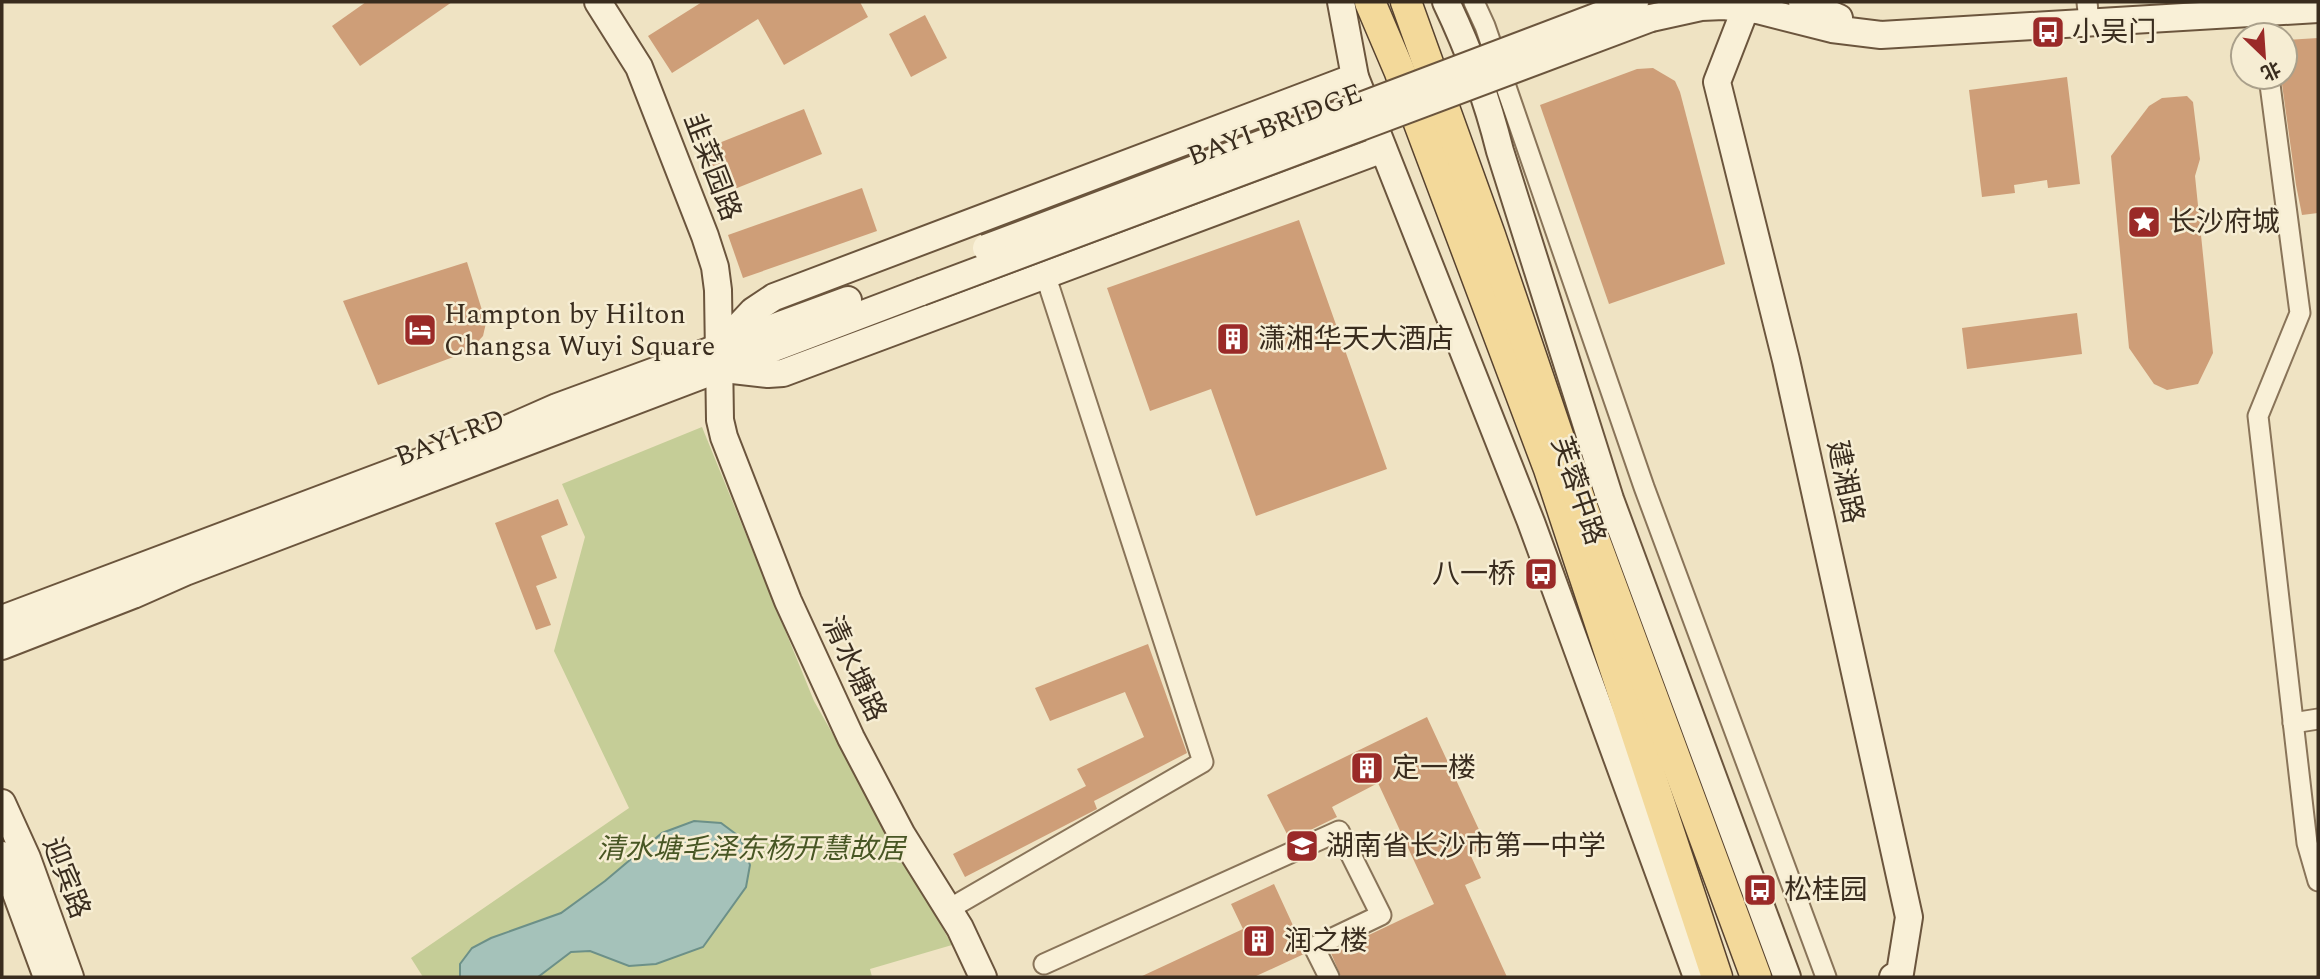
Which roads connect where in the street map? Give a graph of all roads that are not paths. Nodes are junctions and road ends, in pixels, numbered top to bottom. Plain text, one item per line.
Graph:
1 (598, 2) edge
2 (1341, 2) edge
3 (1370, 2) edge
4 (1406, 2) edge
5 (1446, 2) edge
6 (1474, 2) edge
7 (1802, 2) edge
8 (1746, 5) edge
9 (2318, 9) edge
10 (1643, 10) edge
11 (2088, 11) edge
12 (2256, 17) edge
13 (1355, 77) junction
14 (2271, 91) edge
15 (1383, 149) junction
16 (1045, 274) junction
17 (918, 284) joint
18 (719, 358) junction
19 (2, 619) edge
20 (2, 646) edge
21 (2318, 719) edge
22 (2293, 723) junction
23 (2, 803) edge
24 (2, 855) edge
25 (2318, 881) edge
26 (949, 909) junction
27 (1044, 964) dead end
28 (47, 977) edge
29 (70, 977) edge
30 (983, 977) edge
31 (1329, 977) edge
32 (1697, 977) edge
33 (1717, 977) edge
34 (1756, 977) edge
35 (1787, 977) edge
36 (1826, 977) edge
37 (1893, 977) edge

1 - 18 street, 韭菜园路
2 - 13 street
3 - 33 main road, 芙蓉中路
4 - 34 main road, 芙蓉中路
5 - 35 street
6 - 36 street
7 - 11 street
8 - 10 street, BAYI BRIDGE
8 - 11 street, BAYI BRIDGE
8 - 37 street, 建湘路
9 - 12 street
10 - 17 street, BAYI BRIDGE, bridge
11 - 12 street
13 - 15 street
13 - 18 street
14 - 22 street
15 - 16 street
15 - 32 street
16 - 18 street
16 - 26 street
17 - 18 street, BAYI.RD
18 - 19 street, BAYI.RD
18 - 20 street, BAYI.RD
18 - 26 street, 清水塘路
21 - 22 street
22 - 25 street
23 - 29 street, 迎宾路
24 - 28 street, 迎宾路
26 - 30 street, 清水塘路
27 - 31 street

